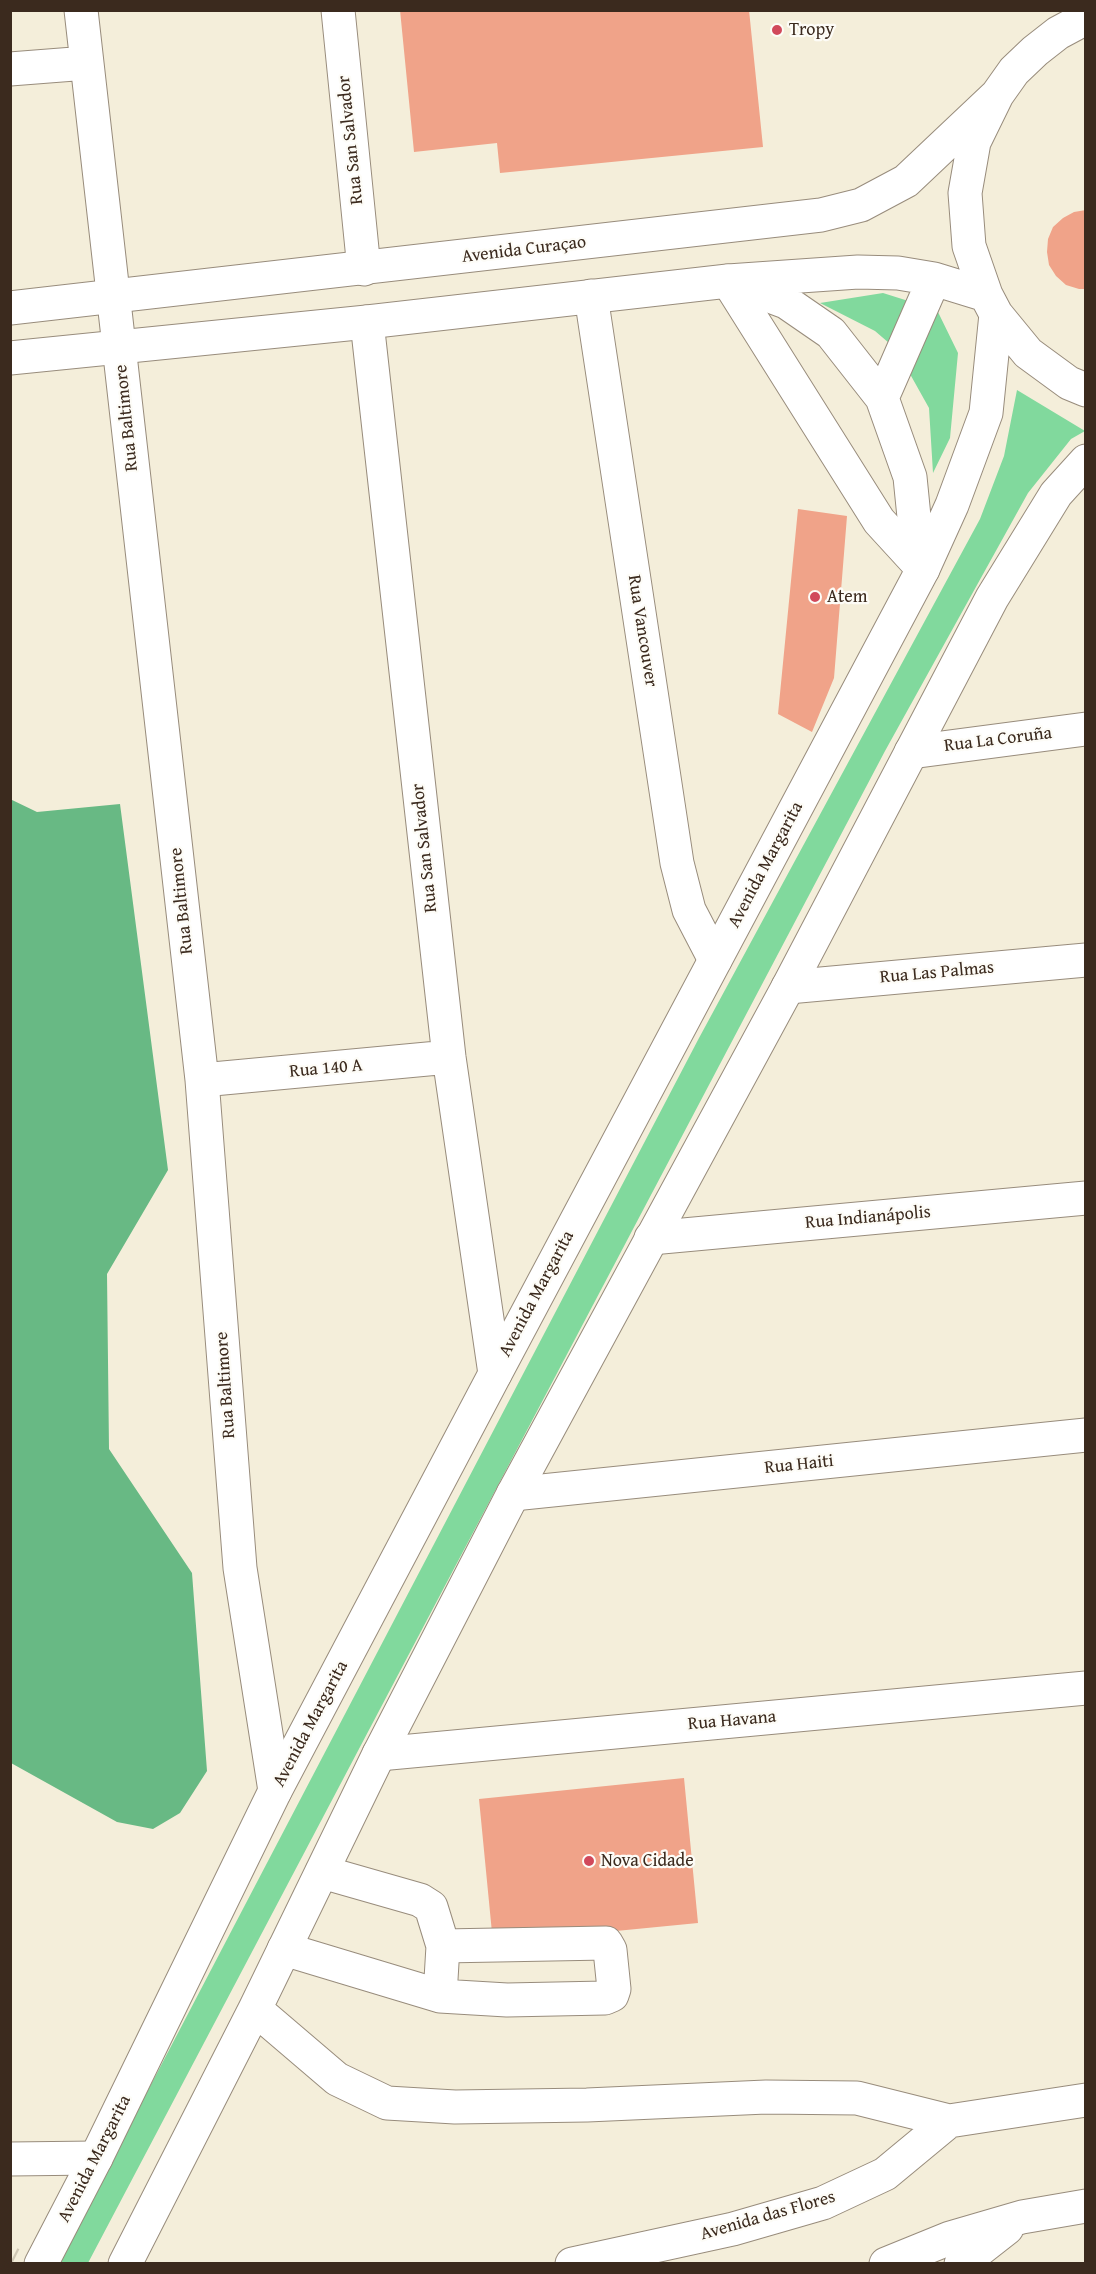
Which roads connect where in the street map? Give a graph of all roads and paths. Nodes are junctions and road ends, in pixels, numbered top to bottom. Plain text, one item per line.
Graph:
1 (81, 10) edge
2 (338, 10) edge
3 (1086, 18) edge
4 (87, 63) junction
5 (10, 69) edge
6 (997, 95) junction
7 (364, 269) junction
8 (934, 279) junction
9 (728, 281) junction
10 (113, 296) junction
11 (591, 296) junction
12 (991, 304) junction
13 (10, 308) edge
14 (367, 322) junction
15 (119, 345) junction
16 (10, 358) edge
17 (1086, 390) edge
18 (882, 398) junction
19 (1086, 461) edge
20 (923, 569) junction
21 (1086, 729) edge
22 (910, 752) junction
23 (716, 960) junction
24 (1086, 960) edge
25 (788, 987) junction
26 (449, 1057) junction
27 (202, 1080) junction
28 (1086, 1198) edge
29 (651, 1238) junction
30 (495, 1374) junction
31 (1086, 1435) edge
32 (513, 1494) junction
33 (1086, 1688) edge
34 (379, 1754) junction
35 (275, 1791) junction
36 (322, 1872) junction
37 (443, 1946) junction
38 (284, 1949) junction
39 (440, 1996) junction
40 (255, 2009) junction
41 (1086, 2100) edge
42 (949, 2121) junction
43 (96, 2158) junction
44 (10, 2159) edge
45 (1086, 2206) edge
46 (1022, 2217) junction
47 (41, 2264) edge
48 (125, 2264) edge
49 (572, 2264) edge
50 (886, 2264) edge
51 (961, 2264) edge

1 - 4 main road, Rua Baltimore
2 - 7 main road, Rua San Salvador
3 - 6 main road
4 - 5 main road
4 - 10 main road, Rua Baltimore
6 - 7 main road, Avenida Curaçao
6 - 12 main road
7 - 10 main road, Avenida Curaçao
8 - 9 main road
8 - 12 main road
8 - 18 main road
9 - 11 main road
9 - 18 main road
9 - 20 main road
10 - 13 main road, Avenida Curaçao
10 - 15 main road, Rua Baltimore
11 - 14 main road
11 - 23 main road, Rua Vancouver
12 - 17 main road
12 - 20 main road, Avenida Margarita
14 - 15 main road
14 - 26 main road, Rua San Salvador
15 - 16 main road
15 - 27 main road, Rua Baltimore
18 - 20 main road
19 - 22 main road
20 - 23 main road, Avenida Margarita
21 - 22 main road, Rua La Coruña
22 - 25 main road
23 - 30 main road, Avenida Margarita
24 - 25 main road, Rua Las Palmas
25 - 29 main road
26 - 27 main road, Rua 140 A
26 - 30 main road, Rua San Salvador
27 - 35 main road, Rua Baltimore
28 - 29 main road, Rua Indianápolis
29 - 32 main road
30 - 35 main road, Avenida Margarita
31 - 32 main road, Rua Haiti
32 - 34 main road
33 - 34 main road, Rua Havana
34 - 36 main road
35 - 43 main road, Avenida Margarita
36 - 37 main road
36 - 38 main road
37 - 39 main road
37 - 39 main road
38 - 39 main road
38 - 40 main road
40 - 42 main road
40 - 48 main road
41 - 42 main road
42 - 49 main road, Avenida das Flores
43 - 44 main road
43 - 47 main road, Avenida Margarita
45 - 46 main road
46 - 50 main road
46 - 51 main road

